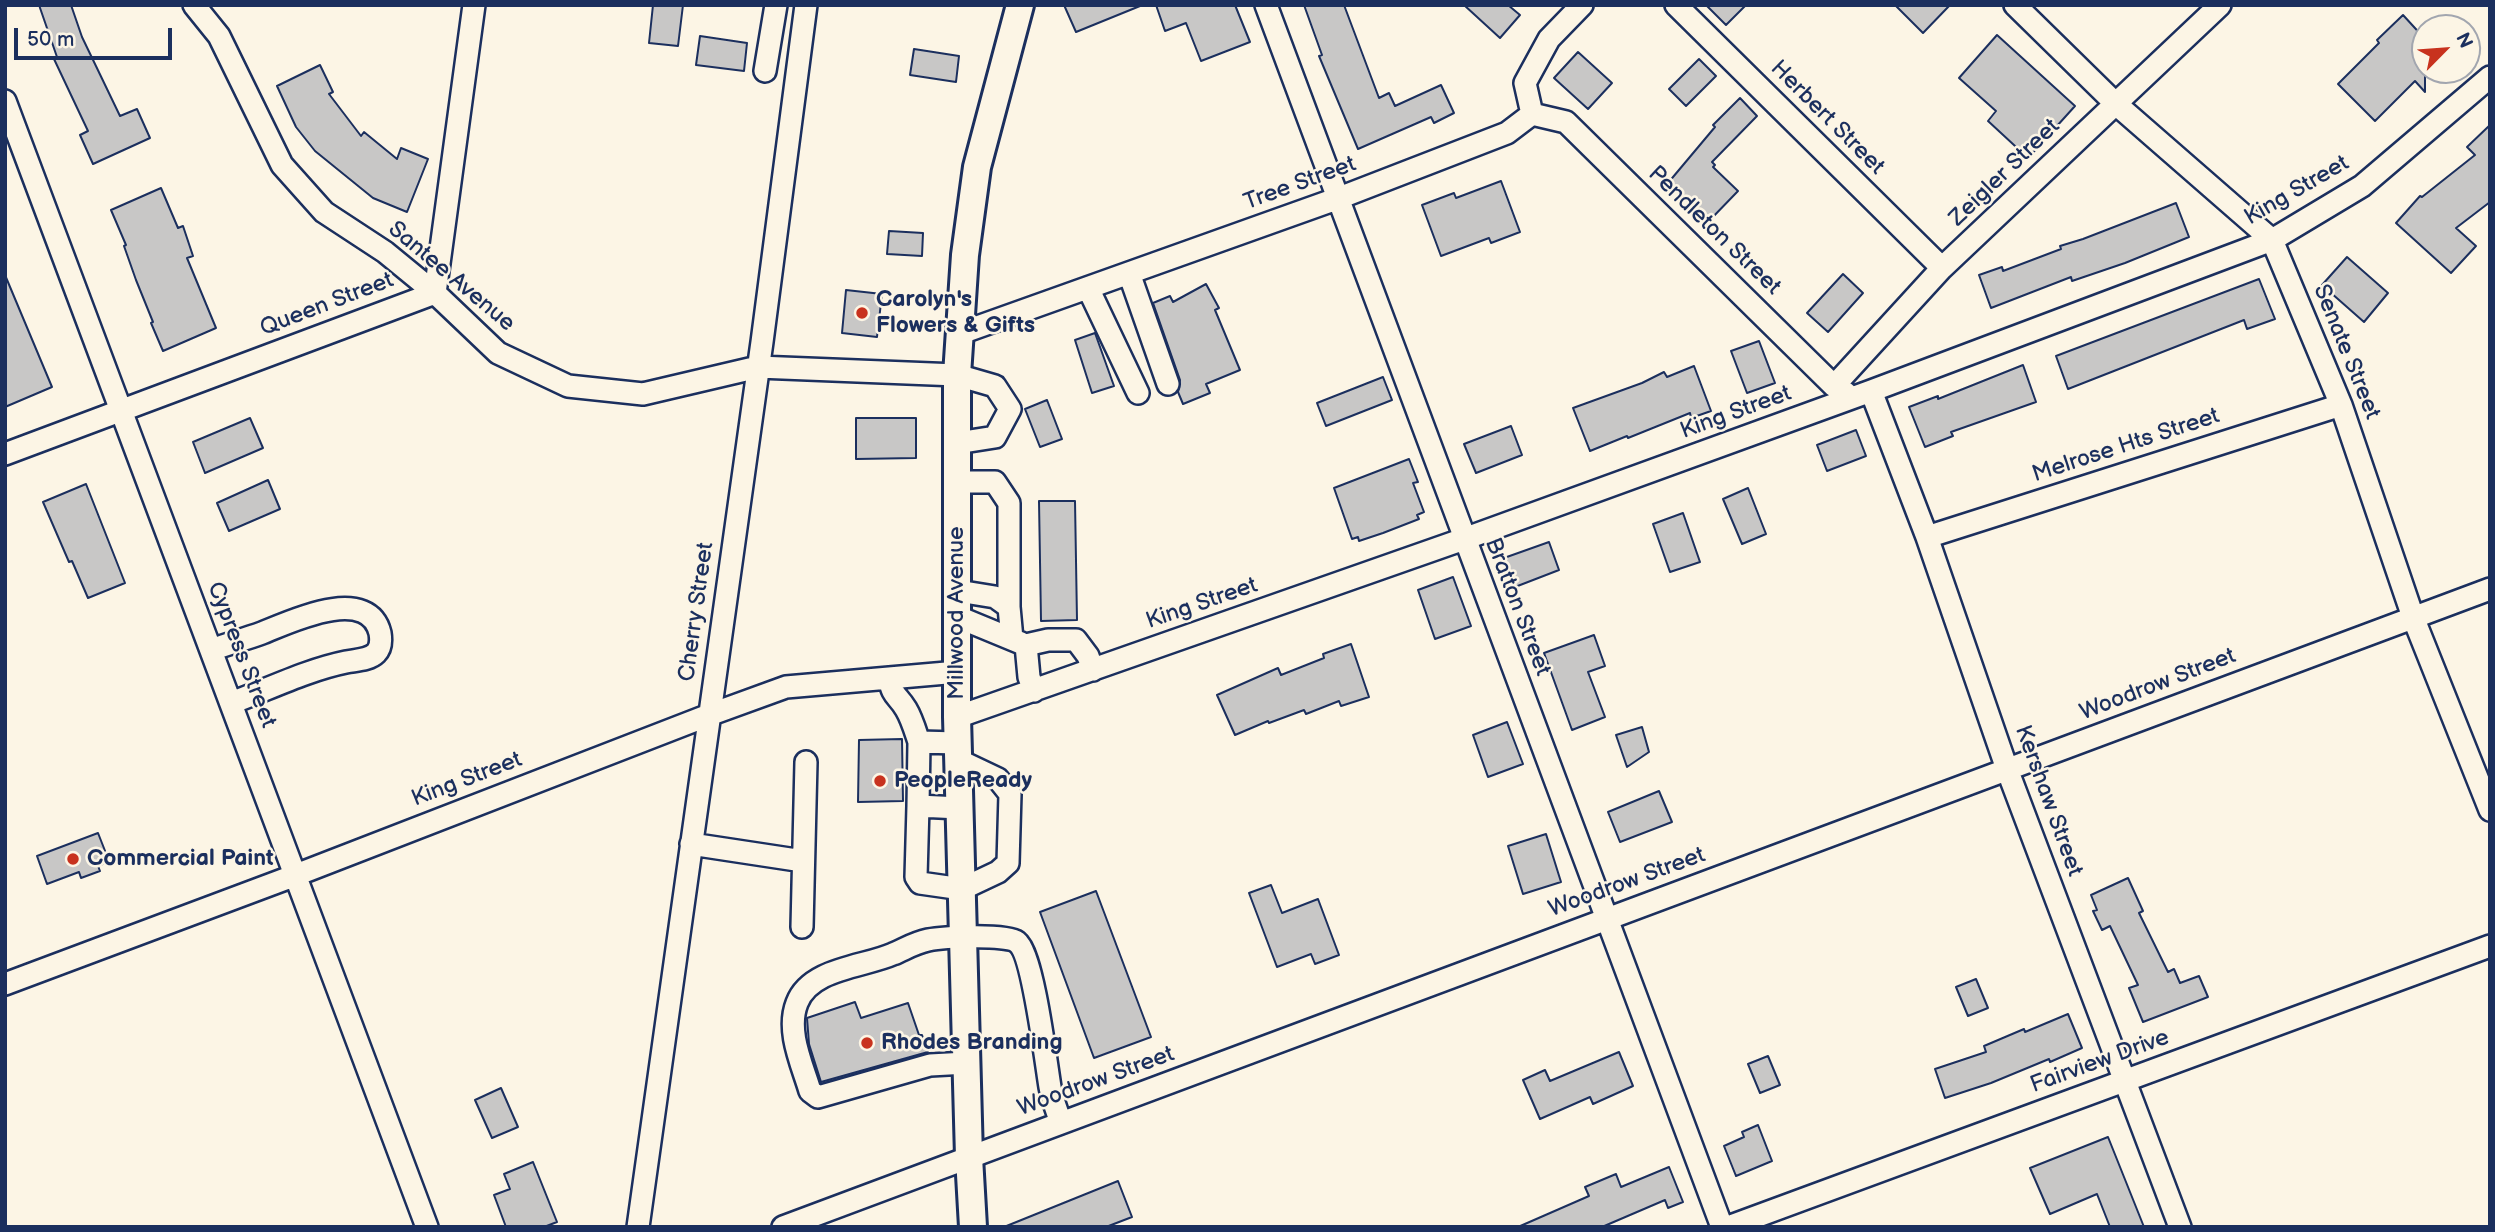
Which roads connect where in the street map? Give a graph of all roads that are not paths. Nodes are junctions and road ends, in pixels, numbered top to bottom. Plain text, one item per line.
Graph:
1 (194, 5) edge
2 (474, 5) edge
3 (776, 5) edge
4 (806, 5) edge
5 (1020, 5) edge
6 (1266, 5) edge
7 (1582, 5) edge
8 (1676, 5) edge
9 (2015, 5) edge
10 (2220, 5) edge
11 (772, 27) junction
12 (802, 32) junction
13 (765, 71) dead end
14 (2490, 77) edge
15 (5, 101) edge
16 (2116, 104) junction
17 (1532, 114) junction
18 (1339, 198) junction
19 (2272, 240) junction
20 (1942, 268) junction
21 (1129, 273) junction
22 (1088, 288) junction
23 (435, 293) junction
24 (958, 334) junction
25 (758, 367) junction
26 (957, 375) junction
27 (1168, 384) dead end
28 (1834, 386) junction
29 (1138, 393) dead end
30 (1862, 394) junction
31 (2341, 405) junction
32 (121, 410) junction
33 (957, 443) junction
34 (5, 454) edge
35 (957, 482) junction
36 (1927, 537) junction
37 (1464, 540) junction
38 (2490, 589) edge
39 (958, 604) junction
40 (1009, 607) junction
41 (2413, 617) junction
42 (1019, 642) junction
43 (211, 650) junction
44 (1093, 670) junction
45 (958, 672) junction
46 (889, 678) junction
47 (1034, 691) junction
48 (231, 703) junction
49 (709, 715) junction
50 (958, 740) junction
51 (919, 742) junction
52 (806, 762) dead end
53 (2007, 769) junction
54 (918, 806) junction
55 (960, 808) junction
56 (2490, 810) edge
57 (691, 844) junction
58 (803, 861) junction
59 (296, 875) junction
60 (962, 889) junction
61 (1606, 919) junction
62 (802, 927) dead end
63 (963, 939) junction
64 (2490, 946) edge
65 (5, 984) edge
66 (967, 1063) junction
67 (2125, 1080) junction
68 (1061, 1123) junction
69 (969, 1157) junction
70 (427, 1227) edge
71 (638, 1227) edge
72 (783, 1227) edge
73 (973, 1227) edge
74 (1722, 1227) edge
75 (1728, 1227) edge
76 (2180, 1227) edge

1 - 23 street, Santee Avenue
2 - 23 street
3 - 11 street
4 - 12 street, Cherry Street
5 - 24 main road, Millwood Avenue
6 - 18 street, Bratton Street
7 - 17 street
8 - 20 street, Herbert Street
9 - 16 street, Senate Street
10 - 16 street, Zeigler Street
11 - 12 street
11 - 13 street
12 - 25 street, Cherry Street
14 - 19 street, King Street
15 - 32 street, Cypress Street
16 - 19 street, Senate Street
16 - 20 street, Zeigler Street
17 - 18 street, Tree Street
17 - 28 street, Pendleton Street
18 - 21 street, Tree Street
18 - 37 street, Bratton Street
19 - 30 street, King Street
19 - 31 street, Senate Street
20 - 28 street, Zeigler Street
21 - 22 street, Tree Street
21 - 27 street
22 - 24 street, Tree Street
22 - 29 street
23 - 25 street, Santee Avenue
23 - 32 street, Queen Street
24 - 26 main road, Millwood Avenue
25 - 26 street, Santee Avenue
25 - 49 street, Cherry Street
26 - 33 main road, Millwood Avenue
26 - 33 street, Santee Avenue
28 - 30 street, Pendleton Street
30 - 36 street, Kershaw Street
30 - 37 street, King Street
31 - 36 street, Melrose Hts Street
31 - 41 street, Senate Street
32 - 34 street, Queen Street
32 - 43 street, Cypress Street
33 - 35 main road, Millwood Avenue
35 - 39 main road, Millwood Avenue
35 - 40 street
36 - 53 street, Kershaw Street
37 - 44 street, King Street
37 - 61 street, Bratton Street
38 - 41 street, Woodrow Street
39 - 40 street
39 - 42 street
39 - 45 main road, Millwood Avenue
40 - 42 street
41 - 53 street, Woodrow Street
41 - 56 street, Senate Street
42 - 44 street
42 - 47 street
43 - 48 street, Cypress Street
43 - 48 street
44 - 47 street, King Street
45 - 46 street, King Street
45 - 50 main road, Millwood Avenue
46 - 49 street, King Street
46 - 51 street
47 - 50 street, King Street
48 - 59 street, Cypress Street
49 - 57 street, Cherry Street
49 - 59 street, King Street
50 - 51 street
50 - 55 main road, Millwood Avenue
50 - 60 street
51 - 54 street
52 - 58 street
53 - 61 street, Woodrow Street
53 - 67 street, Kershaw Street
54 - 55 street
54 - 60 street
55 - 60 main road, Millwood Avenue
57 - 58 street
57 - 71 street, Cherry Street
58 - 62 street
59 - 65 street, King Street
59 - 70 street, Cypress Street
60 - 63 main road, Millwood Avenue
61 - 68 street, Woodrow Street
61 - 74 street, Bratton Street
63 - 66 main road, Millwood Avenue
63 - 66 street
63 - 68 street
64 - 67 street, Fairview Drive
66 - 69 main road, Millwood Avenue
67 - 75 street, Fairview Drive
67 - 76 street, Kershaw Street
68 - 69 street, Woodrow Street
69 - 72 street, Woodrow Street
69 - 73 main road, Millwood Avenue

